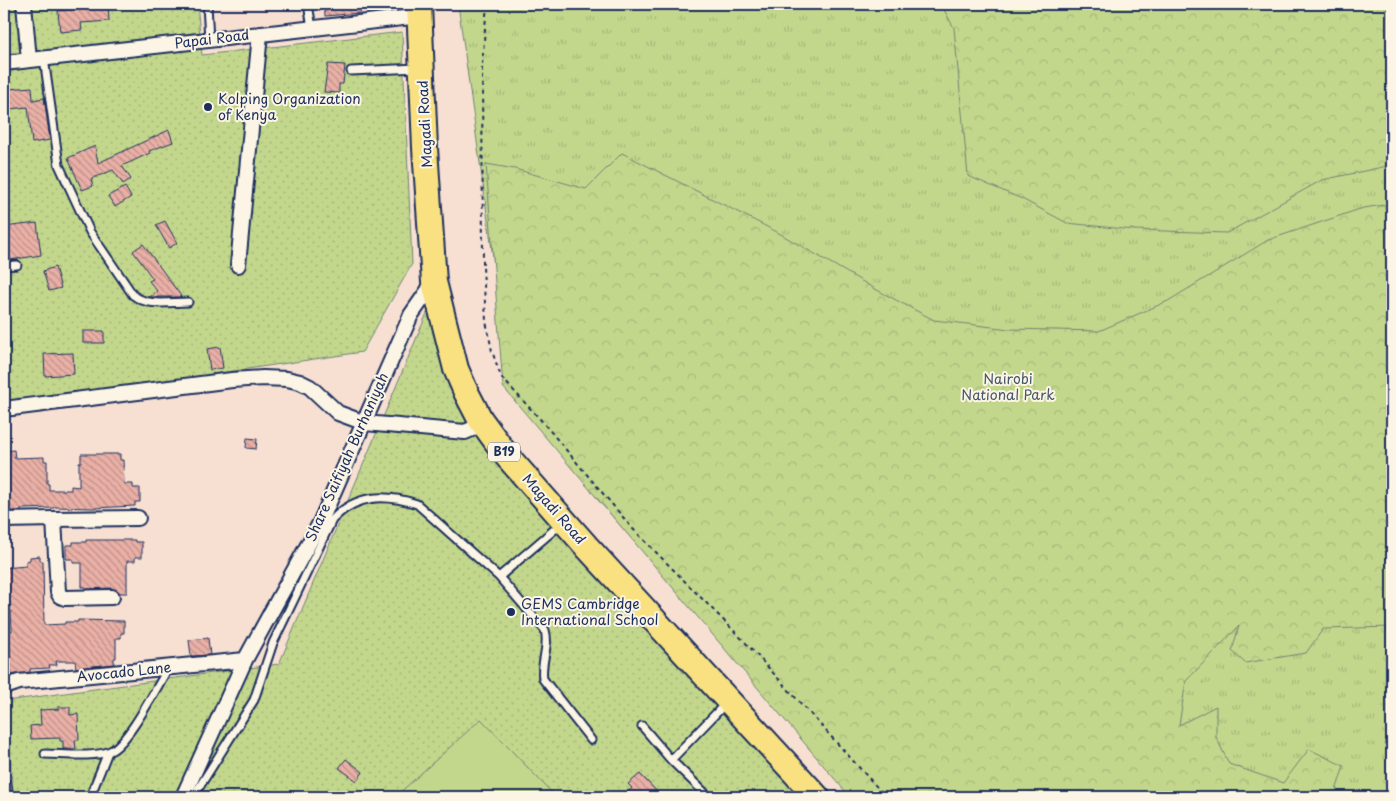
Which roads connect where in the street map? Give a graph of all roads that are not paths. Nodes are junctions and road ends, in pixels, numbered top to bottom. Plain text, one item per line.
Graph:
1 (24, 4) edge
2 (207, 4) edge
3 (308, 4) edge
4 (419, 10) edge
5 (312, 28) junction
6 (260, 34) junction
7 (209, 40) junction
8 (36, 59) junction
9 (4, 63) edge
10 (422, 68) junction
11 (351, 71) dead end
12 (17, 265) dead end
13 (238, 265) dead end
14 (4, 266) edge
15 (434, 282) junction
16 (188, 302) dead end
17 (4, 409) edge
18 (480, 419) junction
19 (364, 423) junction
20 (138, 518) dead end
21 (54, 519) junction
22 (4, 520) edge
23 (564, 522) junction
24 (499, 577) junction
25 (112, 597) dead end
26 (245, 660) junction
27 (169, 667) junction
28 (4, 687) edge
29 (728, 701) junction
30 (642, 726) dead end
31 (591, 740) dead end
32 (108, 752) junction
33 (45, 754) dead end
34 (672, 760) junction
35 (4, 787) edge
36 (198, 790) dead end
37 (5, 797) edge
38 (90, 797) edge
39 (182, 797) edge
40 (709, 797) edge
41 (816, 797) edge

1 - 8 street
2 - 7 lane
3 - 5 lane
4 - 5 street, Papai Road
4 - 10 highway, Magadi Road / B19
5 - 6 street, Papai Road
6 - 7 street, Papai Road
6 - 13 street
7 - 8 street, Papai Road
8 - 9 street, Papai Road
8 - 16 lane
10 - 11 lane
10 - 15 highway, Magadi Road / B19
12 - 14 lane
15 - 18 highway, Magadi Road / B19
15 - 19 street, Share Saifiyah Burhaniyah
17 - 19 street
18 - 19 street
18 - 23 highway, Magadi Road / B19
19 - 26 street, Share Saifiyah Burhaniyah
20 - 21 street
21 - 22 street
21 - 25 street
23 - 24 lane
23 - 29 highway, Magadi Road / B19
24 - 31 lane
24 - 36 lane
26 - 27 street, Avocado Lane
26 - 39 street, Share Saifiyah Burhaniyah
27 - 28 street, Avocado Lane
27 - 32 lane
29 - 34 lane
29 - 41 highway, Magadi Road / B19
30 - 34 lane
32 - 33 lane
32 - 38 lane
34 - 40 lane
35 - 37 street

